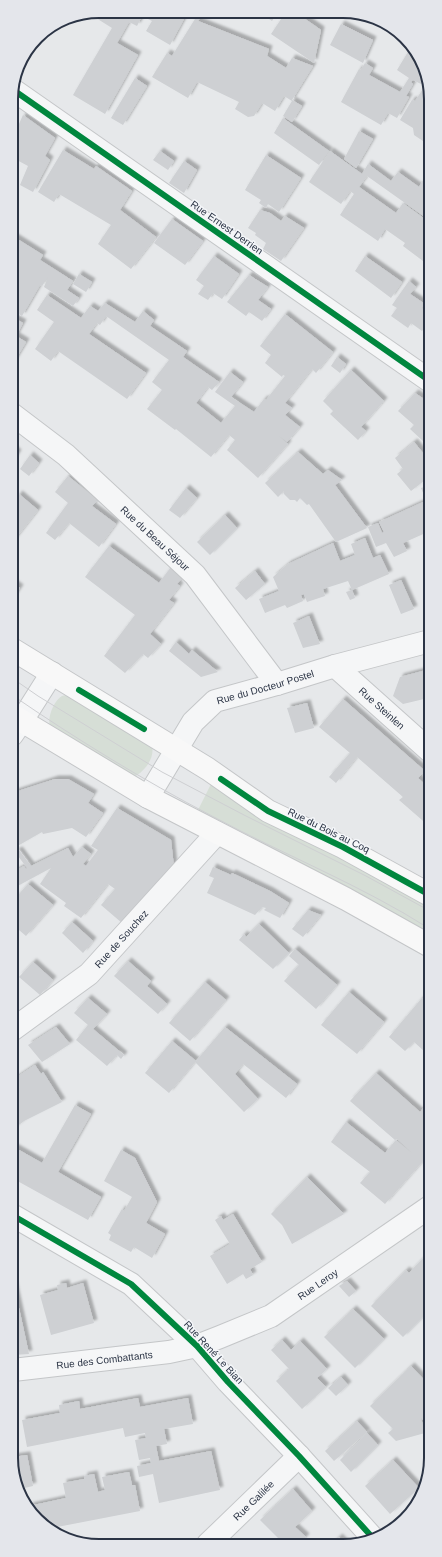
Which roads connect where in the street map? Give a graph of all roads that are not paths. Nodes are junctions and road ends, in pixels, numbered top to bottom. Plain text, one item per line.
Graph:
1 (18, 93) edge
2 (424, 377) edge
3 (18, 419) edge
4 (424, 643) edge
5 (18, 653) edge
6 (335, 666) junction
7 (52, 673) junction
8 (276, 684) junction
9 (18, 720) edge
10 (18, 726) edge
11 (424, 746) edge
12 (176, 749) junction
13 (148, 797) junction
14 (217, 833) junction
15 (424, 892) edge
16 (424, 943) edge
17 (18, 1026) edge
18 (424, 1210) edge
19 (18, 1218) edge
20 (197, 1346) junction
21 (18, 1369) edge
22 (299, 1456) junction
23 (370, 1534) edge
24 (213, 1539) edge

1 - 2 street, Rue Ernest Derrien
3 - 8 street, Rue du Beau Séjour
4 - 6 street, Rue du Docteur Postel
5 - 7 main road, Rue du Bois au Coq
6 - 8 street, Rue du Docteur Postel
6 - 11 street, Rue Steinlen
7 - 9 street
7 - 12 main road, Rue du Bois au Coq
8 - 12 street, Rue du Docteur Postel
10 - 13 main road
12 - 13 street, Rue du Docteur Postel
12 - 15 main road, Rue du Bois au Coq
13 - 14 main road
14 - 16 main road
14 - 17 street, Rue de Souchez
18 - 20 street, Rue Leroy
19 - 20 street, Rue René Le Bian
20 - 21 street, Rue des Combattants
20 - 22 street, Rue René Le Bian
22 - 23 street, Rue René Le Bian
22 - 24 street, Rue Galilée

